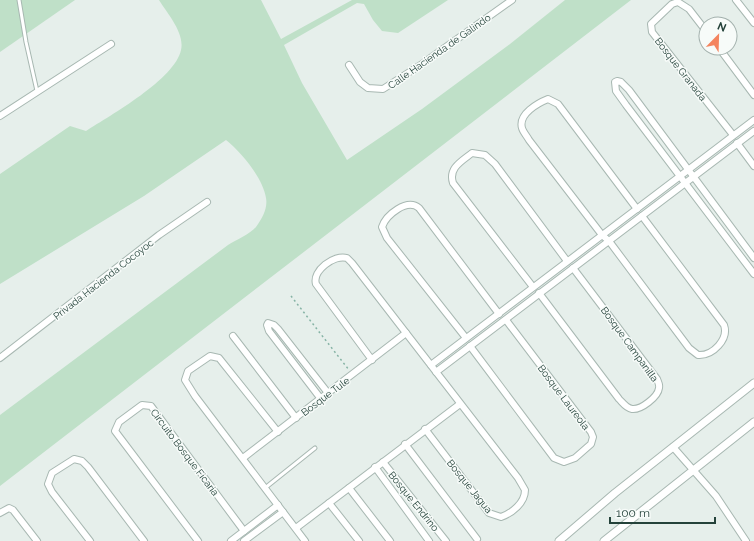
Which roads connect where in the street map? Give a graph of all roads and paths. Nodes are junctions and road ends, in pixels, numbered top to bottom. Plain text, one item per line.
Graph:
1 (19, 0) edge
2 (512, 0) edge
3 (736, 0) edge
4 (698, 21) edge
5 (754, 23) edge
6 (111, 44) dead end
7 (725, 56) edge
8 (349, 65) dead end
9 (37, 92) junction
10 (754, 95) edge
11 (0, 116) edge
12 (754, 120) edge
13 (754, 131) edge
14 (733, 135) junction
15 (737, 143) junction
16 (754, 166) edge
17 (688, 169) junction
18 (680, 176) junction
19 (694, 177) junction
20 (686, 183) junction
21 (207, 202) dead end
22 (637, 209) junction
23 (642, 216) junction
24 (602, 235) junction
25 (609, 241) junction
26 (754, 258) edge
27 (568, 261) junction
28 (574, 268) junction
29 (754, 274) edge
30 (533, 287) junction
31 (539, 293) junction
32 (291, 296) dead end
33 (499, 314) junction
34 (506, 320) junction
35 (406, 333) junction
36 (233, 336) dead end
37 (466, 338) junction
38 (470, 346) junction
39 (0, 358) edge
40 (372, 360) junction
41 (431, 365) junction
42 (436, 372) junction
43 (352, 375) junction
44 (754, 383) edge
45 (328, 393) junction
46 (321, 399) junction
47 (460, 404) junction
48 (296, 418) junction
49 (754, 422) edge
50 (425, 430) junction
51 (278, 432) junction
52 (406, 444) junction
53 (673, 447) junction
54 (315, 448) dead end
55 (243, 458) junction
56 (382, 462) junction
57 (375, 467) junction
58 (692, 470) junction
59 (265, 488) junction
60 (349, 488) junction
61 (329, 503) junction
62 (278, 505) junction
63 (283, 512) junction
64 (0, 513) edge
65 (296, 528) junction
66 (244, 531) junction
67 (248, 540) edge
68 (477, 540) dead end
69 (37, 541) edge
70 (90, 541) edge
71 (144, 541) edge
72 (198, 541) edge
73 (231, 541) edge
74 (305, 541) edge
75 (359, 541) edge
76 (390, 541) edge
77 (429, 541) edge
78 (446, 541) edge
79 (559, 541) edge
80 (604, 541) edge
81 (746, 541) edge

1 - 9 lane
2 - 8 street, Calle Hacienda de Galindo
3 - 5 street
4 - 14 street, Bosque Granada
6 - 9 street
7 - 10 street
9 - 11 street
12 - 14 street
13 - 15 street
14 - 17 street
15 - 16 street
15 - 19 street
17 - 18 street
17 - 18 street
17 - 19 street
18 - 20 street
18 - 22 street
19 - 20 street
19 - 26 street
20 - 23 street
20 - 29 street
21 - 39 street, Privada Hacienda Cocoyoc
22 - 24 street
22 - 24 street
23 - 25 street
23 - 25 street
24 - 25 street
24 - 27 street
25 - 28 street
27 - 30 street
27 - 30 street
28 - 31 street
28 - 31 street, Bosque Campanilla
30 - 33 street
31 - 34 street
32 - 43 path
33 - 37 street
33 - 37 street
34 - 38 street
34 - 38 street, Bosque Laureola
35 - 40 street, Bosque Tule
35 - 40 street
35 - 41 street, Bosque Jagua
36 - 48 street
37 - 41 street
38 - 42 street
40 - 43 street, Bosque Tule
41 - 42 street, Bosque Jagua
42 - 47 street, Bosque Jagua
43 - 45 street, Bosque Tule
44 - 53 street
45 - 46 street, Bosque Tule
45 - 46 street
46 - 48 street, Bosque Tule
47 - 50 street
47 - 50 street, Bosque Jagua
48 - 51 street, Bosque Tule
49 - 58 street
50 - 52 street
51 - 55 street, Bosque Tule
51 - 55 street
52 - 56 street
52 - 68 street
53 - 58 street
53 - 79 street
54 - 59 lane
55 - 59 street
56 - 57 street
56 - 78 street, Bosque Endrino
57 - 60 street
57 - 77 street, Bosque Endrino
58 - 80 street
58 - 81 street
59 - 62 street
60 - 61 street
60 - 76 street
61 - 65 street
61 - 75 street
62 - 63 street
62 - 66 street
63 - 65 street
63 - 67 street
64 - 69 street
65 - 74 street
66 - 72 street, Circuito Bosque Ficaria
66 - 73 street
70 - 71 street

